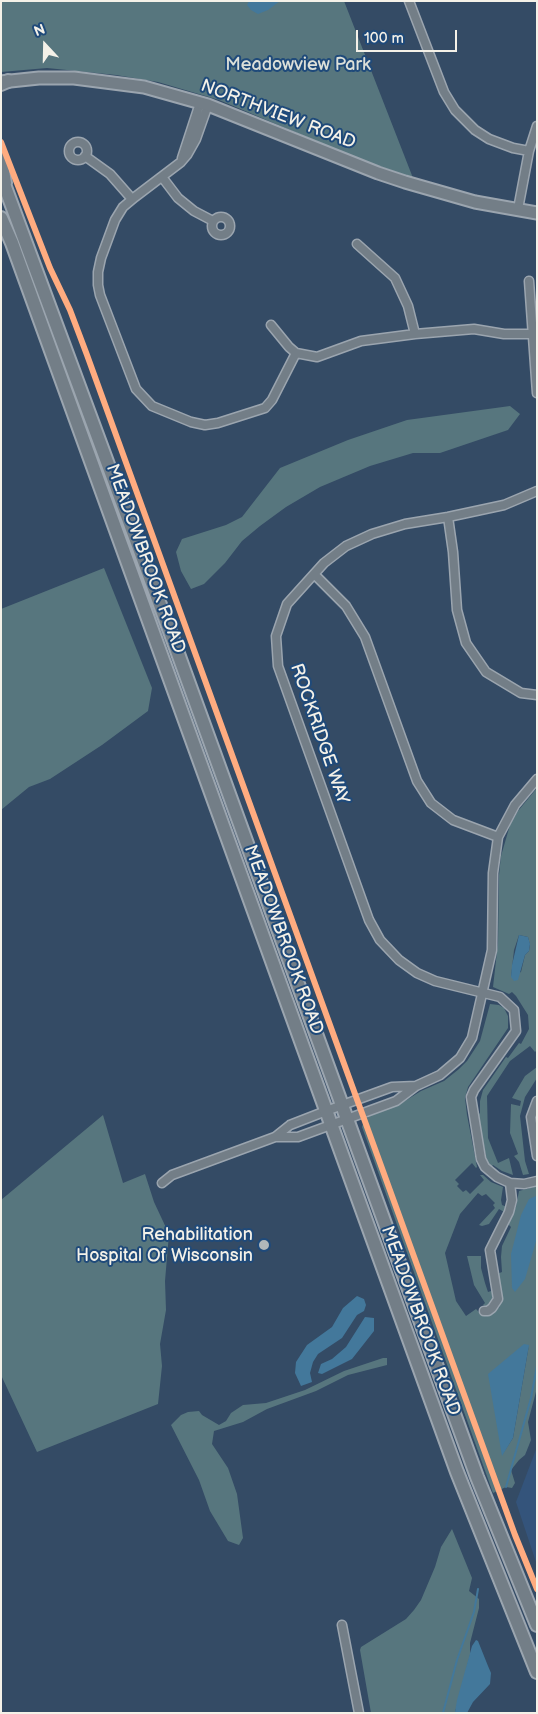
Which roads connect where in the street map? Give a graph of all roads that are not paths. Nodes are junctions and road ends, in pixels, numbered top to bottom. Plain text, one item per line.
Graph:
1 (409, 1) edge
2 (3, 82) edge
3 (204, 104) junction
4 (537, 126) edge
5 (529, 150) junction
6 (85, 156) dead end
7 (1, 158) edge
8 (162, 177) junction
9 (4, 185) edge
10 (132, 200) junction
11 (518, 209) junction
12 (537, 213) edge
13 (1, 218) edge
14 (213, 221) dead end
15 (358, 244) dead end
16 (529, 281) dead end
17 (271, 324) dead end
18 (415, 334) junction
19 (535, 335) edge
20 (296, 353) junction
21 (537, 393) edge
22 (537, 491) edge
23 (448, 517) junction
24 (314, 574) junction
25 (537, 695) edge
26 (537, 779) edge
27 (498, 837) junction
28 (484, 992) junction
29 (416, 1086) junction
30 (537, 1101) edge
31 (341, 1105) junction
32 (326, 1111) junction
33 (347, 1120) junction
34 (331, 1125) junction
35 (275, 1137) junction
36 (537, 1156) edge
37 (537, 1181) edge
38 (162, 1183) dead end
39 (510, 1183) junction
40 (484, 1311) dead end
41 (342, 1625) dead end
42 (537, 1625) edge
43 (537, 1672) edge
44 (359, 1713) edge

1 - 5 street
2 - 3 street, NORTHVIEW ROAD
3 - 8 street
3 - 11 street, NORTHVIEW ROAD
4 - 5 street
5 - 11 street
6 - 10 street
7 - 9 main road, MEADOWBROOK ROAD
8 - 10 street
8 - 14 street
9 - 31 main road, MEADOWBROOK ROAD
10 - 20 street
11 - 12 street, NORTHVIEW ROAD
13 - 32 main road, MEADOWBROOK ROAD
15 - 18 street
16 - 19 street
17 - 20 street
18 - 19 street
18 - 20 street
19 - 21 street
22 - 23 street, ROCKRIDGE WAY
23 - 24 street, ROCKRIDGE WAY
23 - 25 street
24 - 27 street
24 - 28 street, ROCKRIDGE WAY
26 - 27 street
27 - 28 street
28 - 29 street
28 - 39 street, ROCKRIDGE WAY
29 - 31 street
29 - 33 street
30 - 36 street
31 - 32 street
31 - 33 main road, MEADOWBROOK ROAD
32 - 34 main road, MEADOWBROOK ROAD
32 - 35 street
33 - 34 street
33 - 42 main road, MEADOWBROOK ROAD
34 - 35 street
34 - 43 main road, MEADOWBROOK ROAD
35 - 38 street
37 - 39 street
39 - 40 street
41 - 44 street

